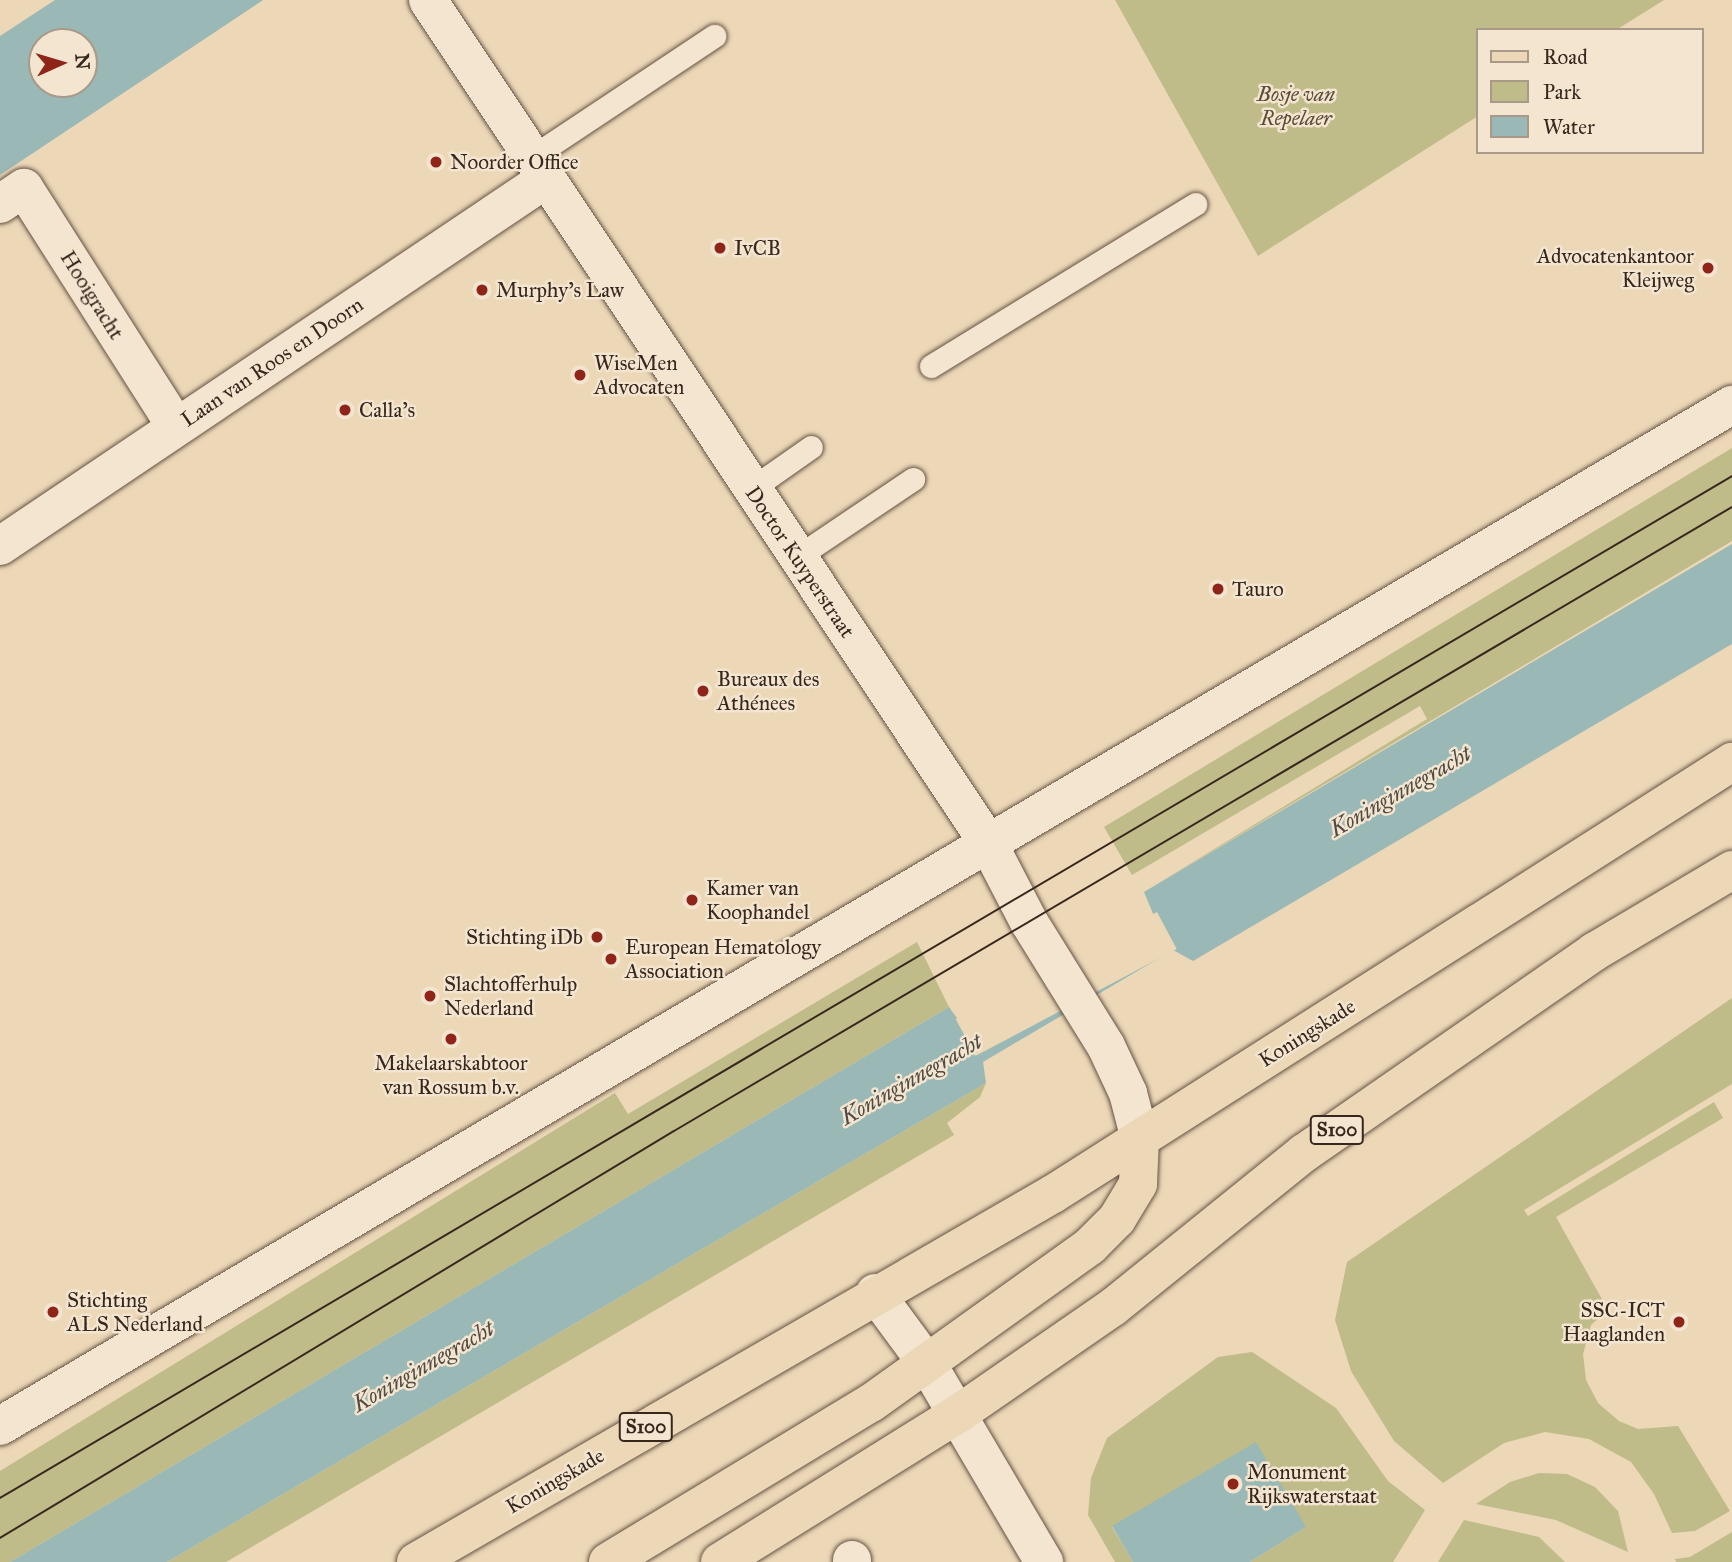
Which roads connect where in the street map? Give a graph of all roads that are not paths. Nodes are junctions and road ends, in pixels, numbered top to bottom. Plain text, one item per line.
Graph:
1 (428, 0) edge
2 (714, 36) dead end
3 (539, 168) junction
4 (0, 204) edge
5 (1195, 204) dead end
6 (931, 366) dead end
7 (1732, 404) edge
8 (176, 427) junction
9 (811, 447) dead end
10 (913, 479) dead end
11 (751, 489) junction
12 (0, 546) edge
13 (797, 557) junction
14 (1732, 762) edge
15 (988, 843) junction
16 (1732, 870) edge
17 (1140, 1139) junction
18 (875, 1293) junction
19 (928, 1365) junction
20 (958, 1414) junction
21 (0, 1426) edge
22 (416, 1562) edge
23 (608, 1562) edge
24 (720, 1562) edge
25 (1044, 1562) edge

1 - 3 street, Doctor Kuyperstraat
2 - 3 lane
3 - 8 street, Laan van Roos en Doorn
3 - 11 street, Doctor Kuyperstraat
4 - 8 street, Hooigracht
5 - 6 lane
7 - 15 street
8 - 12 street, Laan van Roos en Doorn
9 - 11 lane
10 - 13 lane
11 - 13 street, Doctor Kuyperstraat
13 - 15 street, Doctor Kuyperstraat
14 - 17 main road, Koningskade / S100
15 - 17 street, Doctor Kuyperstraat
15 - 21 street
16 - 20 main road, S100
17 - 18 main road, Koningskade / S100
17 - 19 main road
18 - 19 street
18 - 22 main road, Koningskade / S100
19 - 20 street
19 - 23 main road
20 - 24 main road, S100
20 - 25 street

